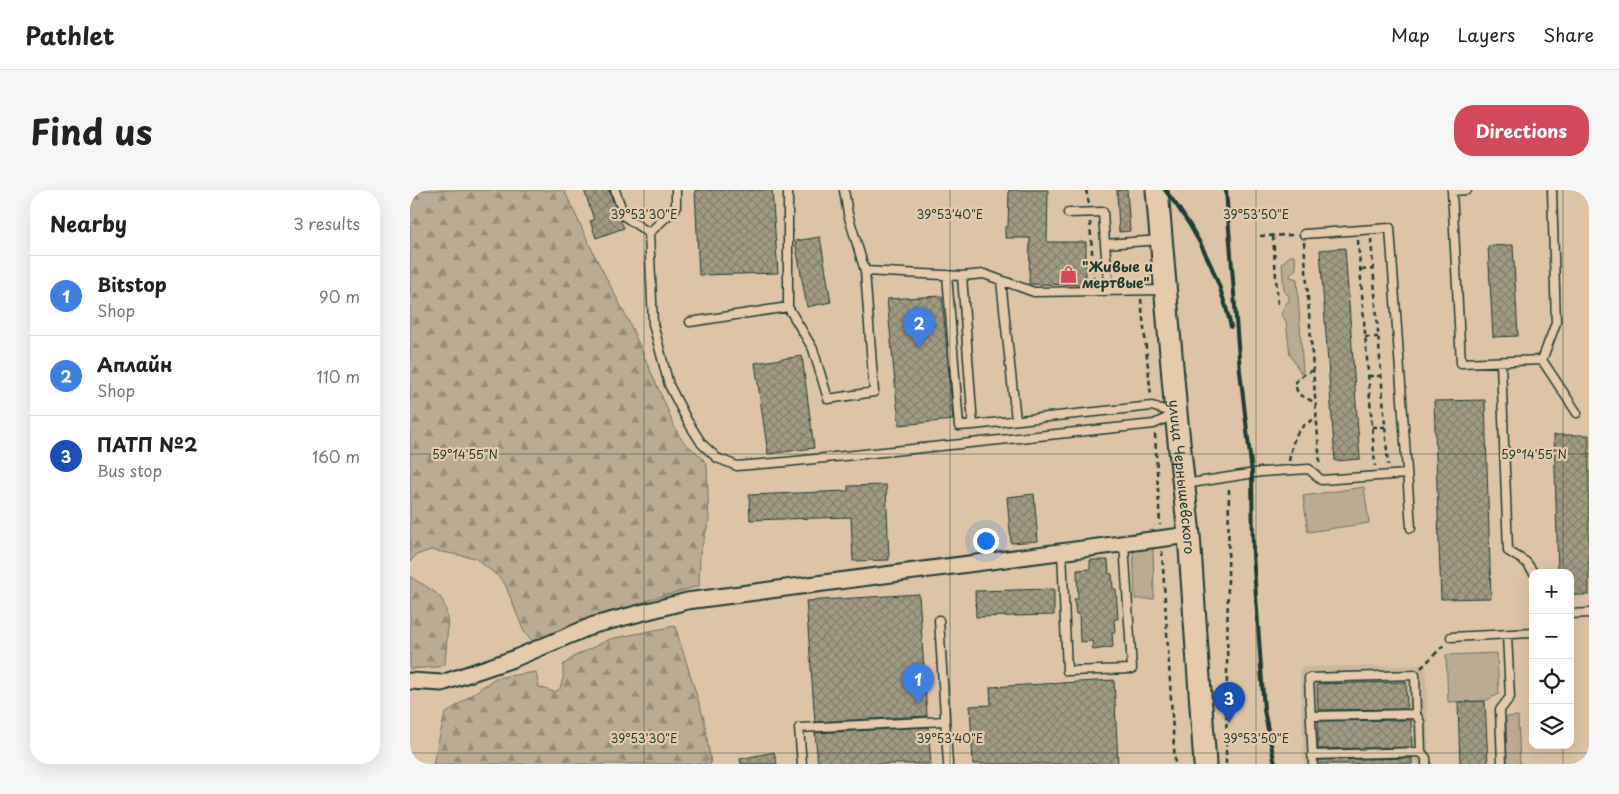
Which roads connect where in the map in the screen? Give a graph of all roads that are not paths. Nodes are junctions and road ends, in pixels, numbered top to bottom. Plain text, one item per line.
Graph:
1 (615, 190) edge
2 (676, 190) edge
3 (788, 190) edge
4 (844, 190) edge
5 (1157, 190) edge
6 (1467, 190) edge
7 (1552, 190) edge
8 (1068, 213) dead end
9 (649, 233) junction
10 (1304, 234) road end
11 (1162, 240) junction
12 (1105, 244) junction
13 (865, 271) junction
14 (947, 275) junction
15 (962, 276) junction
16 (1001, 280) junction
17 (1166, 290) junction
18 (1109, 291) junction
19 (788, 307) junction
20 (690, 322) dead end
21 (1542, 360) junction
22 (1501, 363) junction
23 (1176, 413) junction
24 (1576, 413) dead end
25 (1016, 420) junction
26 (973, 425) junction
27 (1408, 474) junction
28 (1183, 484) junction
29 (1411, 528) dead end
30 (1189, 535) junction
31 (1124, 543) junction
32 (1062, 551) junction
33 (1531, 569) edge
34 (1589, 613) edge
35 (1574, 614) edge
36 (939, 620) dead end
37 (1529, 633) edge
38 (1507, 635) junction
39 (1451, 637) road end
40 (410, 681) edge
41 (1416, 714) junction
42 (1311, 716) junction
43 (945, 721) junction
44 (1422, 752) junction
45 (1312, 755) junction
46 (802, 764) edge
47 (948, 764) edge
48 (1206, 764) edge
49 (1313, 764) edge
50 (1426, 764) edge
51 (1502, 764) edge

1 - 9 lane
2 - 9 lane
3 - 19 lane
4 - 13 lane
5 - 11 main road, улица Чернышевского
6 - 22 lane
7 - 21 lane
8 - 12 lane
9 - 23 lane
10 - 27 lane
11 - 12 lane
11 - 17 main road, улица Чернышевского
12 - 18 lane
13 - 14 lane
13 - 19 lane
14 - 15 lane
14 - 26 lane
15 - 16 lane
15 - 26 lane
16 - 18 lane
16 - 25 lane
17 - 18 lane
17 - 23 main road, улица Чернышевского
19 - 20 lane
21 - 22 lane
21 - 24 lane
22 - 33 lane
23 - 25 lane
23 - 28 main road, улица Чернышевского
25 - 26 lane
27 - 28 lane
27 - 29 lane
28 - 30 main road, улица Чернышевского
30 - 31 street
30 - 48 main road, улица Чернышевского
31 - 32 street
31 - 32 lane
32 - 40 street
34 - 35 lane
36 - 43 lane
37 - 38 lane
38 - 39 lane
38 - 51 lane
41 - 42 lane
41 - 42 lane
41 - 44 lane
42 - 45 lane
43 - 46 lane
43 - 47 lane
44 - 45 lane
44 - 50 lane
45 - 49 lane

